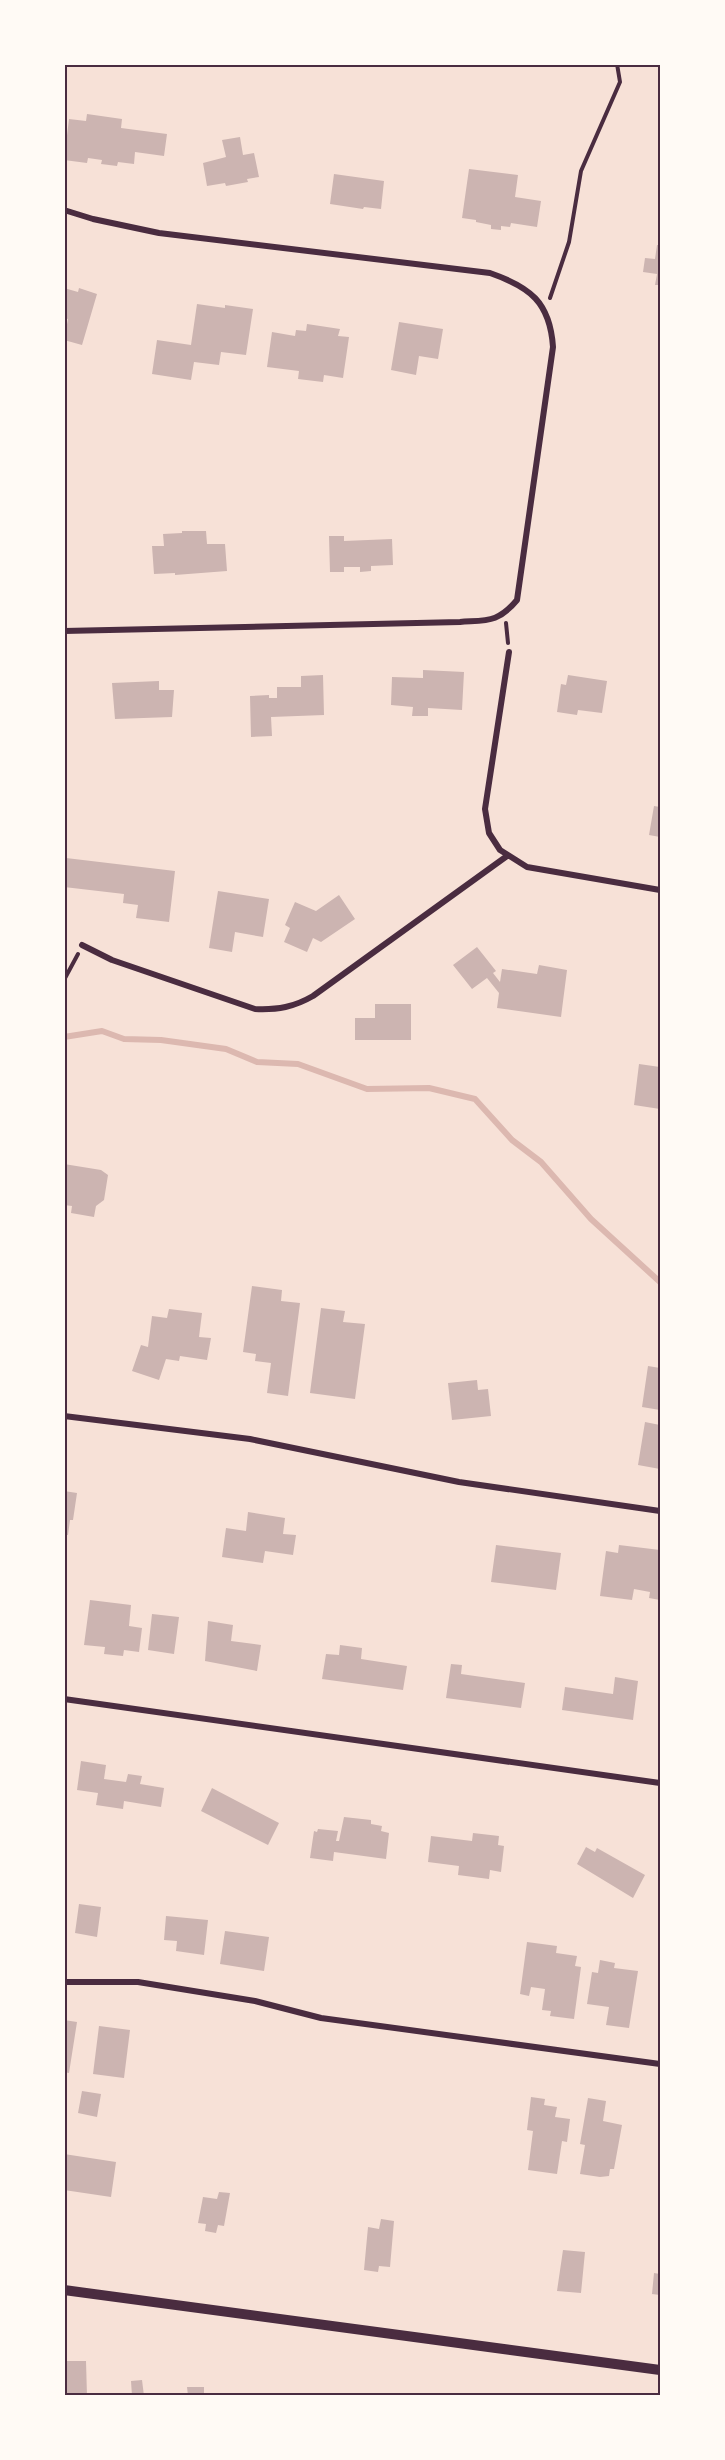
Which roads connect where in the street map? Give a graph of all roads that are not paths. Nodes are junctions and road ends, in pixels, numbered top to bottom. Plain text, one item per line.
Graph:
1 (64, 210) edge
2 (64, 631) edge
3 (509, 652) road end
4 (507, 856) junction
5 (660, 890) edge
6 (82, 945) road end
7 (64, 1416) edge
8 (660, 1511) edge
9 (64, 1699) edge
10 (660, 1783) edge
11 (64, 1982) edge
12 (660, 2064) edge
13 (64, 2290) edge
14 (660, 2370) edge

1 - 2 street
3 - 4 street
4 - 5 street
4 - 6 street
7 - 8 street
9 - 10 street
11 - 12 street
13 - 14 street

